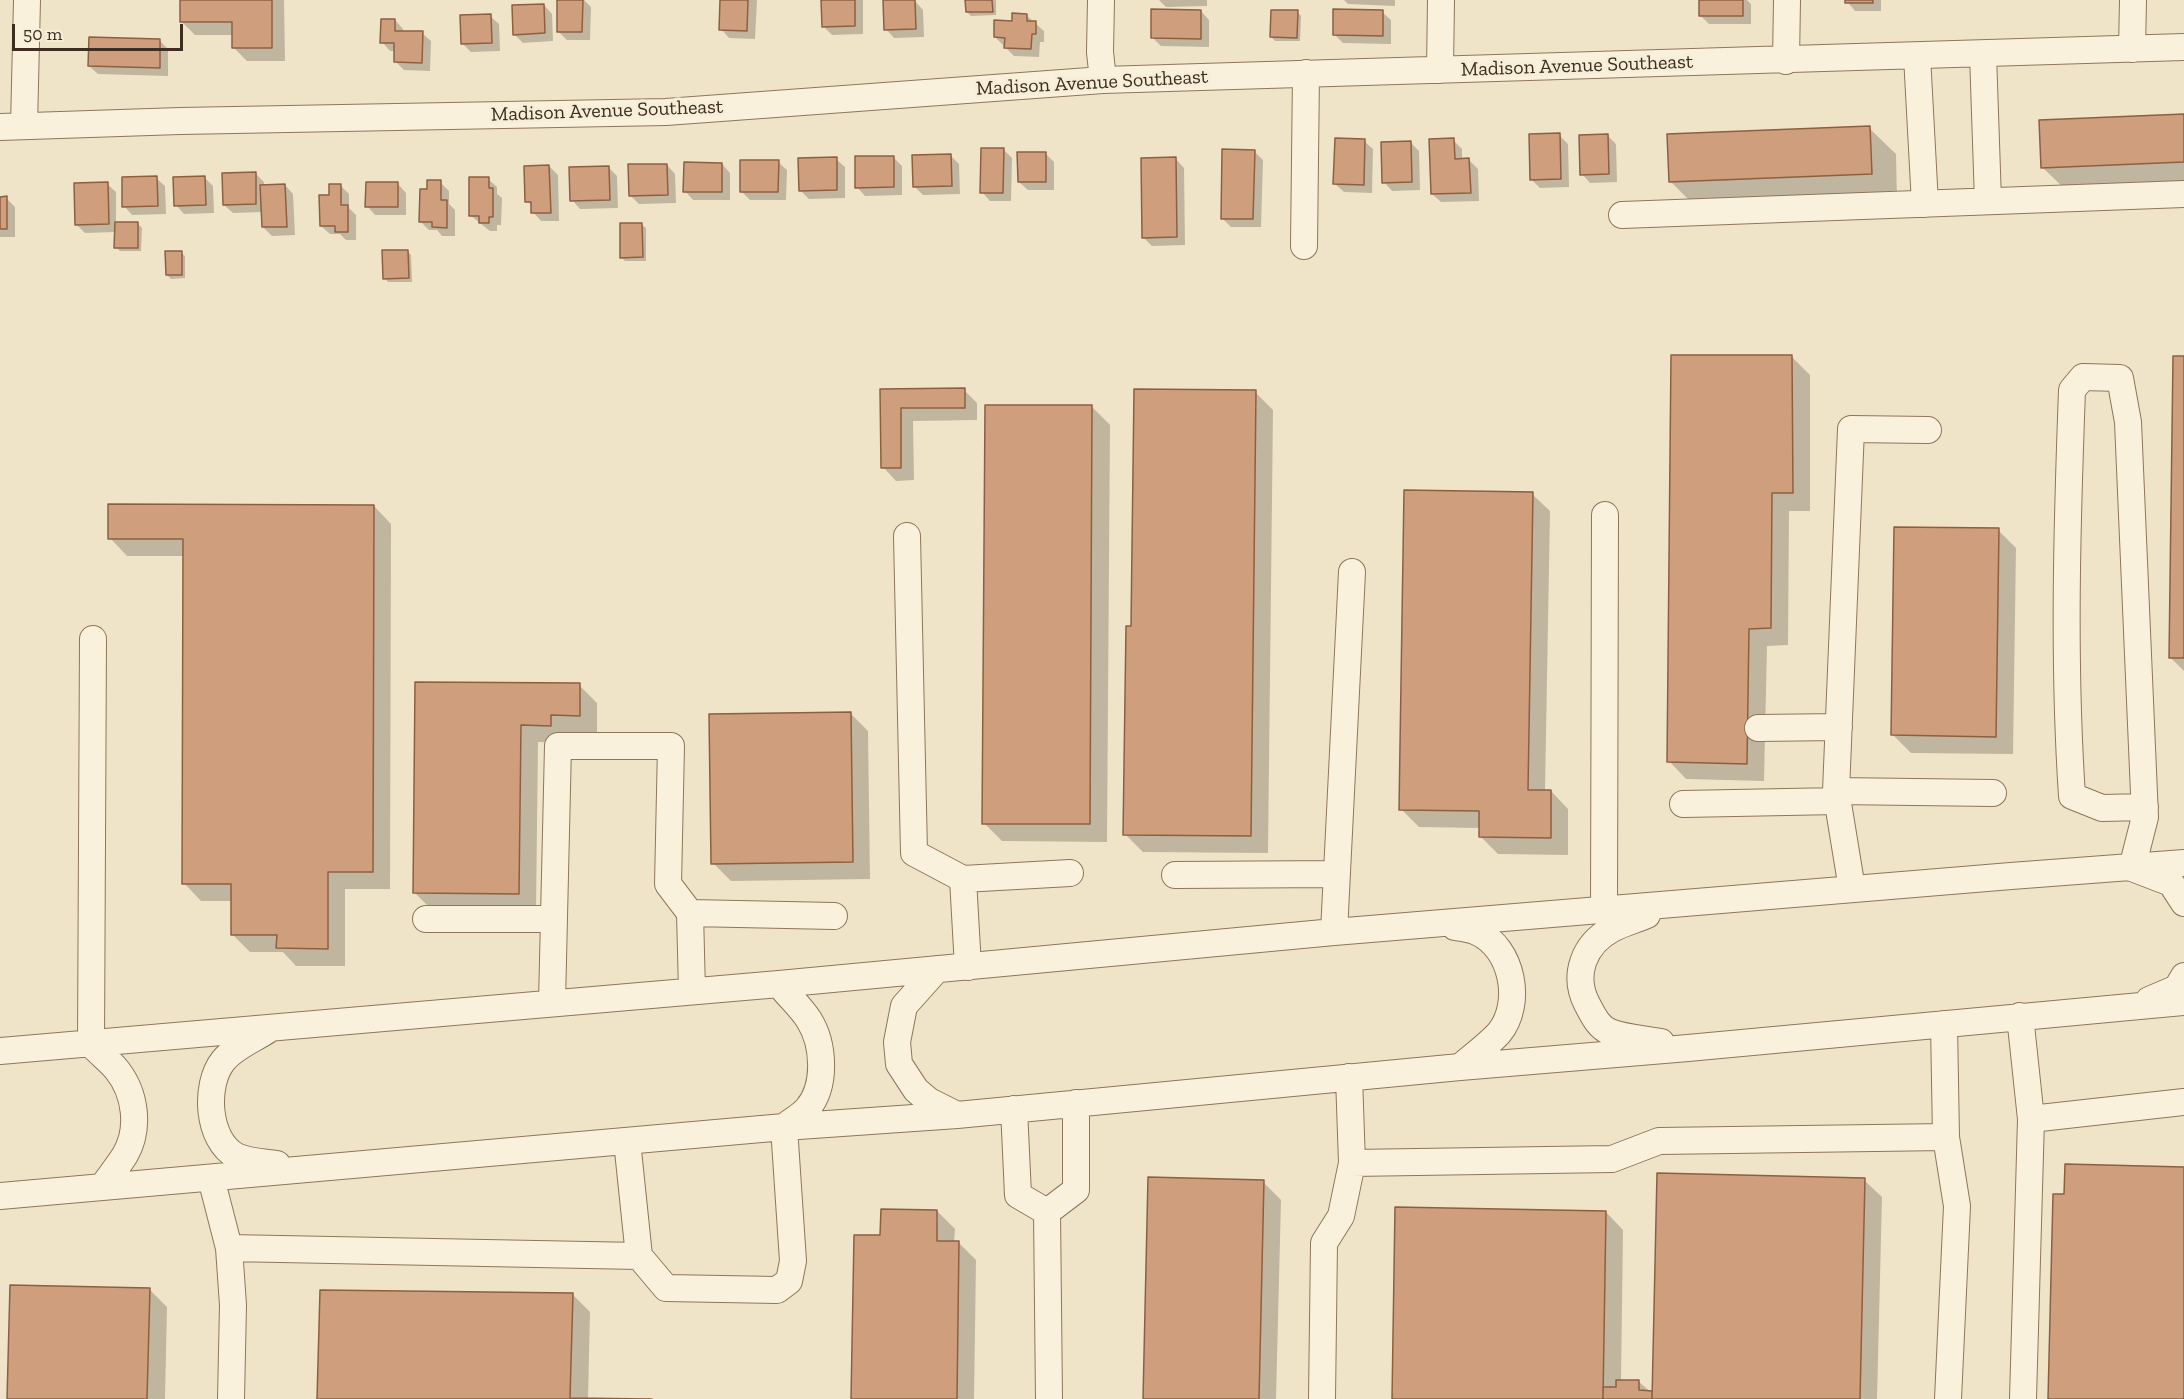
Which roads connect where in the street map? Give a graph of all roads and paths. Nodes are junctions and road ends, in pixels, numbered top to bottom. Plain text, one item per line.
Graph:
1 (27, 0) edge
2 (1101, 0) edge
3 (1441, 0) edge
4 (1787, 0) edge
5 (2133, 0) edge
6 (2184, 47) edge
7 (2132, 49) junction
8 (1983, 54) junction
9 (1917, 56) junction
10 (1786, 61) junction
11 (1440, 70) junction
12 (1306, 74) junction
13 (1103, 80) junction
14 (12, 127) edge
15 (2184, 194) edge
16 (1988, 201) junction
17 (1925, 204) junction
18 (1622, 215) dead end
19 (1304, 246) dead end
20 (1928, 430) dead end
21 (1605, 515) dead end
22 (907, 536) dead end
23 (1352, 572) dead end
24 (93, 639) dead end
25 (1839, 727) junction
26 (1758, 728) dead end
27 (1993, 793) dead end
28 (1837, 796) junction
29 (1683, 804) dead end
30 (2145, 807) junction
31 (2184, 863) edge
32 (2132, 868) junction
33 (1070, 873) dead end
34 (1337, 874) junction
35 (1175, 875) dead end
36 (963, 879) junction
37 (1852, 889) junction
38 (2184, 903) edge
39 (1672, 905) junction
40 (1604, 911) junction
41 (690, 914) junction
42 (834, 916) dead end
43 (426, 919) dead end
44 (554, 919) junction
45 (1443, 924) junction
46 (1334, 932) junction
47 (968, 967) junction
48 (937, 969) junction
49 (2184, 976) edge
50 (779, 984) junction
51 (692, 991) junction
52 (2184, 1002) edge
53 (552, 1003) junction
54 (2135, 1006) junction
55 (2020, 1017) junction
56 (1944, 1024) junction
57 (274, 1027) junction
58 (91, 1044) junction
59 (1688, 1048) junction
60 (0, 1051) edge
61 (1460, 1067) junction
62 (1349, 1077) junction
63 (2184, 1102) edge
64 (1076, 1103) junction
65 (1014, 1109) junction
66 (957, 1115) junction
67 (2031, 1119) junction
68 (784, 1127) junction
69 (1946, 1137) junction
70 (627, 1141) junction
71 (1352, 1163) junction
72 (310, 1170) junction
73 (211, 1178) junction
74 (103, 1186) junction
75 (0, 1196) edge
76 (1047, 1212) junction
77 (229, 1248) junction
78 (639, 1256) junction
79 (231, 1399) edge
80 (1048, 1399) edge
81 (1322, 1399) edge
82 (1948, 1399) edge
83 (2023, 1399) edge

1 - 14 street
2 - 13 street
3 - 11 street
4 - 10 street
5 - 7 street
6 - 7 street, Madison Avenue Southeast
7 - 8 street, Madison Avenue Southeast
8 - 9 street, Madison Avenue Southeast
8 - 16 street
9 - 10 street, Madison Avenue Southeast
9 - 17 street
10 - 11 street, Madison Avenue Southeast
11 - 12 street, Madison Avenue Southeast
12 - 13 street, Madison Avenue Southeast
12 - 19 street
13 - 14 street, Madison Avenue Southeast
15 - 16 street
16 - 17 street
17 - 18 street
20 - 25 street
21 - 40 street
22 - 36 street
23 - 34 street
24 - 58 street
25 - 26 street
25 - 28 street
27 - 28 street
28 - 29 street
28 - 37 street
30 - 30 street
30 - 32 street
31 - 32 street
32 - 37 street
32 - 38 street
33 - 36 street
34 - 35 street
34 - 46 street
36 - 47 street
37 - 39 street
39 - 40 street
39 - 59 street
40 - 45 street
41 - 42 street
41 - 44 street
41 - 51 street
43 - 44 street
44 - 53 street
45 - 46 street
45 - 61 street
46 - 47 street
47 - 48 street
48 - 50 street
48 - 66 street
49 - 54 street
50 - 51 street
50 - 68 street
51 - 53 street
52 - 54 street
53 - 57 street
54 - 55 street
55 - 56 street
55 - 67 street
56 - 59 street
56 - 69 street
57 - 58 street
57 - 72 street
58 - 60 street
58 - 74 street
59 - 61 street
61 - 62 street
62 - 64 street
62 - 71 street
63 - 67 street
64 - 65 street
64 - 76 street
65 - 66 street
65 - 76 street
66 - 68 street
67 - 83 street
68 - 70 street
68 - 78 street
69 - 71 street
69 - 82 street
70 - 72 street
70 - 78 street
71 - 81 street
72 - 73 street
73 - 74 street
73 - 77 street
74 - 75 street
76 - 80 street
77 - 78 street
77 - 79 street

